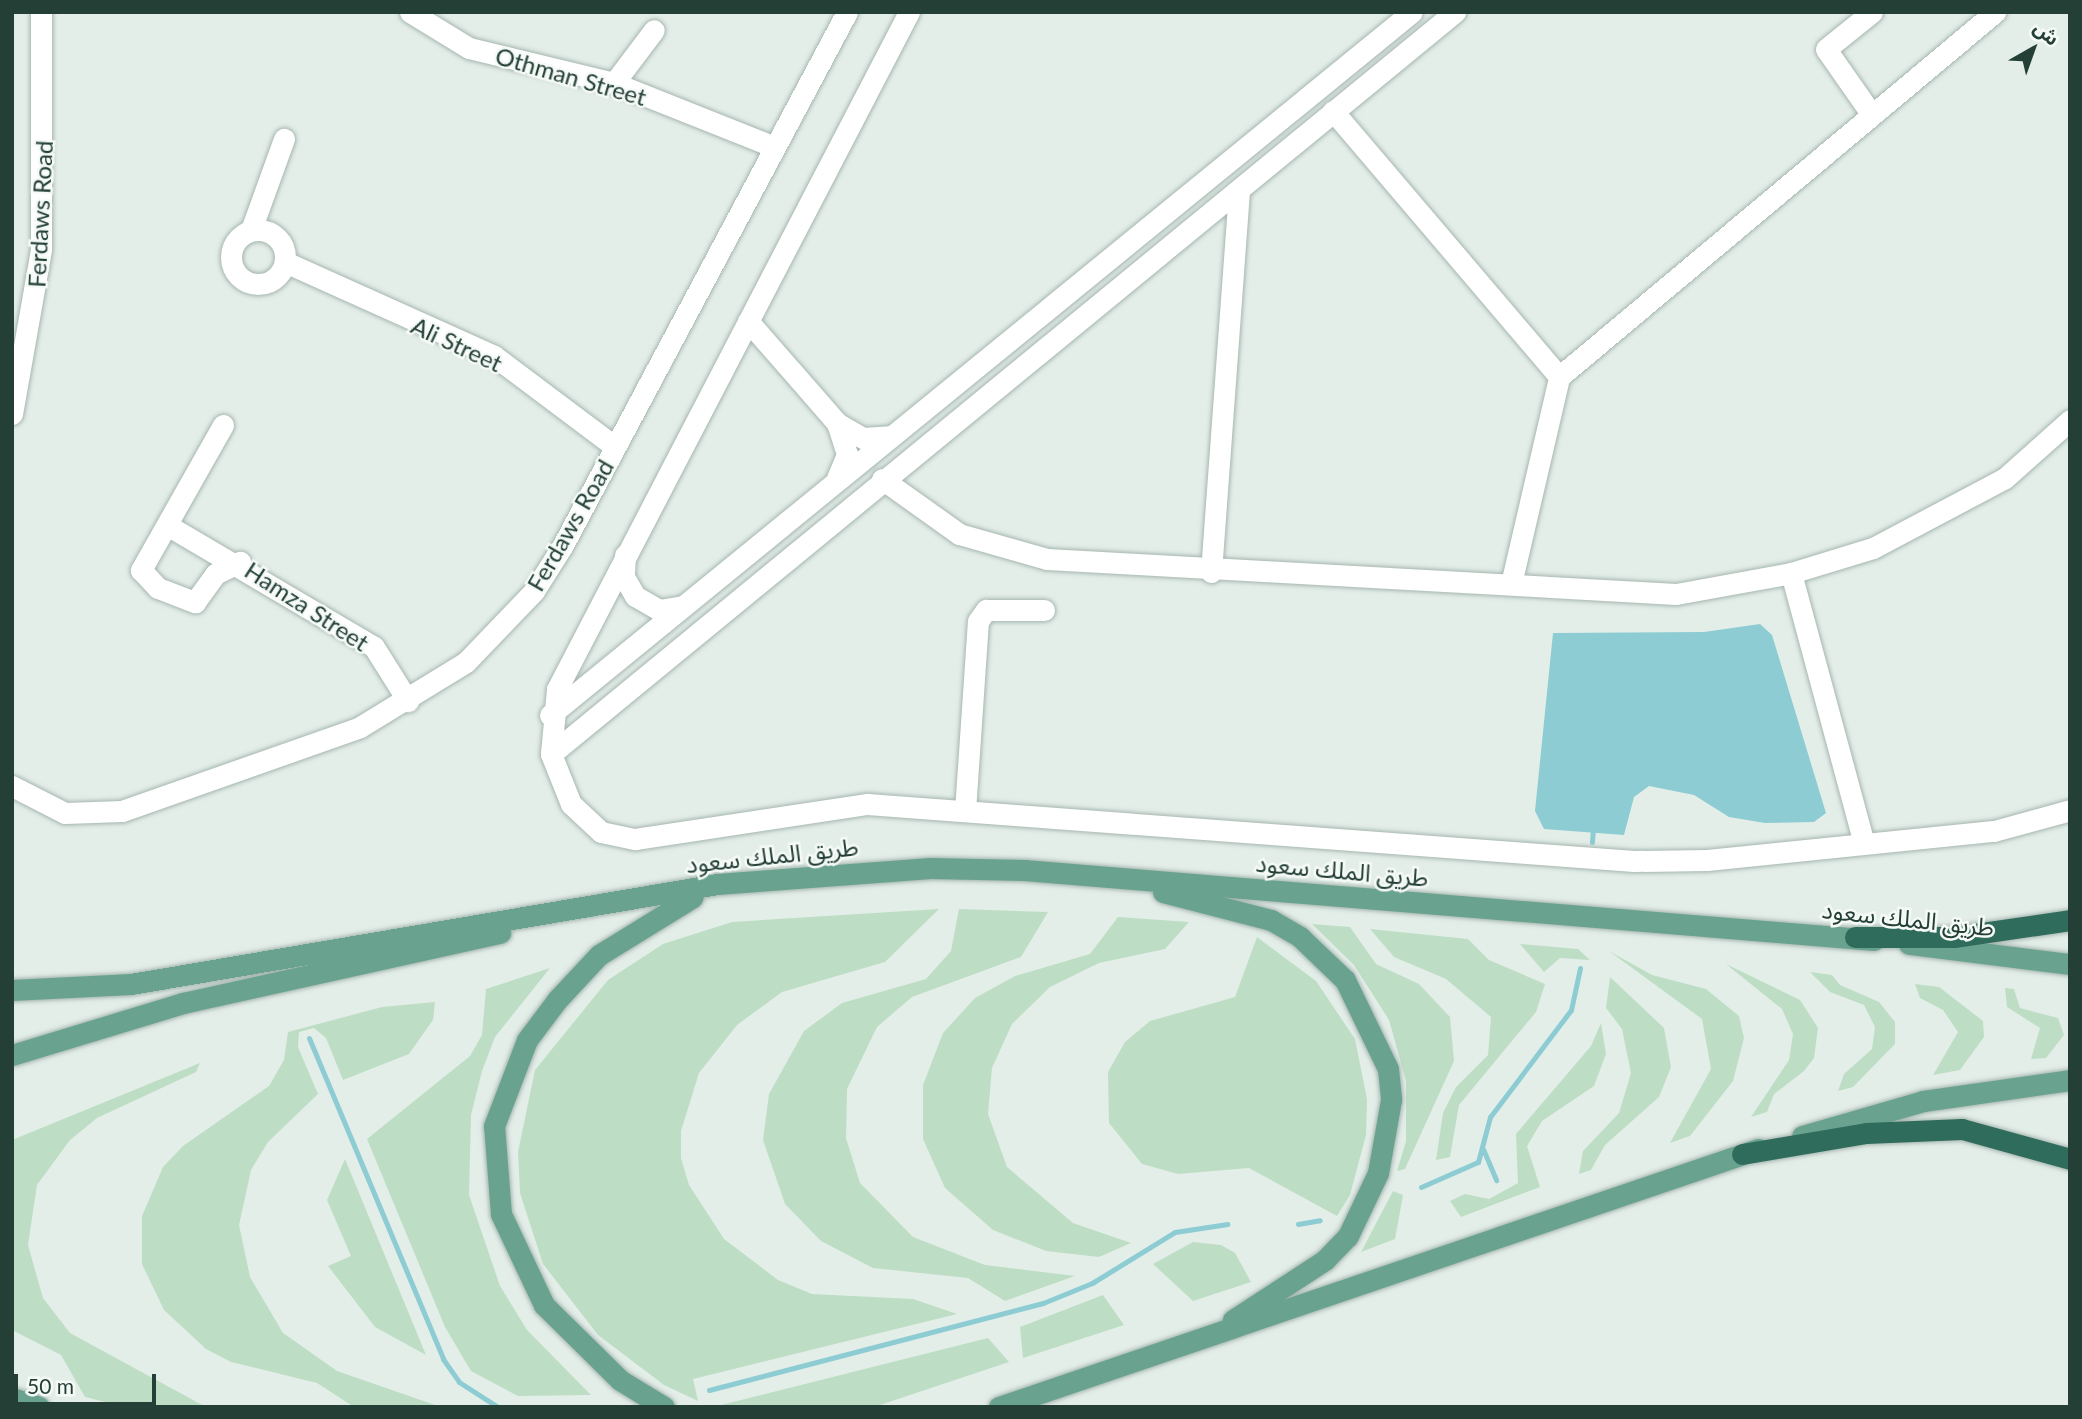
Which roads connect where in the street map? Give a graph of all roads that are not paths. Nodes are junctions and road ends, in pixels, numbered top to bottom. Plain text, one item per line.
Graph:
1 (41, 12) edge
2 (410, 12) edge
3 (847, 12) edge
4 (909, 12) edge
5 (1412, 12) edge
6 (1455, 12) edge
7 (1872, 12) edge
8 (1995, 12) edge
9 (654, 30) dead end
10 (614, 83) junction
11 (1333, 111) junction
12 (1872, 115) junction
13 (284, 139) dead end
14 (775, 147) junction
15 (1239, 190) junction
16 (251, 230) junction
17 (285, 262) junction
18 (1049, 306) junction
19 (748, 321) junction
20 (1067, 329) junction
21 (1559, 377) junction
22 (12, 414) edge
23 (2070, 420) edge
24 (837, 423) junction
25 (223, 425) dead end
26 (890, 436) junction
27 (615, 447) junction
28 (883, 479) junction
29 (834, 482) junction
30 (167, 525) junction
31 (625, 553) junction
32 (231, 558) junction
33 (1212, 572) junction
34 (1791, 573) junction
35 (1511, 583) junction
36 (683, 606) junction
37 (1044, 610) dead end
38 (408, 701) junction
39 (550, 715) junction
40 (551, 754) junction
41 (12, 786) edge
42 (2070, 810) edge
43 (965, 811) junction
44 (1864, 843) junction
45 (1108, 877) junction
46 (717, 884) junction
47 (610, 905) junction
48 (2070, 920) edge
49 (1855, 937) junction
50 (2070, 964) edge
51 (12, 990) edge
52 (12, 1055) edge
53 (2070, 1080) edge
54 (1742, 1154) junction
55 (2070, 1159) edge
56 (1204, 1338) junction
57 (12, 1398) edge
58 (39, 1407) edge
59 (664, 1407) edge
60 (999, 1407) edge

1 - 22 street, Ferdaws Road
2 - 10 street, Othman Street
3 - 14 street, Ferdaws Road
4 - 19 street
5 - 18 street
6 - 11 street
7 - 12 street
8 - 12 street
9 - 10 street
10 - 14 street, Othman Street
11 - 15 street
11 - 21 street
12 - 21 street
13 - 16 street
14 - 27 street, Ferdaws Road
15 - 20 street
15 - 33 street
16 - 17 street
16 - 17 street
17 - 27 street, Ali Street
18 - 20 street
18 - 26 street
19 - 24 street
19 - 31 street
20 - 28 street
21 - 35 street
23 - 34 street
24 - 26 street
24 - 29 street
25 - 30 street
26 - 29 street
27 - 38 street, Ferdaws Road
28 - 33 street
28 - 40 street
29 - 36 street
30 - 32 street, Hamza Street
30 - 32 street
31 - 36 street
31 - 39 street
32 - 38 street, Hamza Street
33 - 35 street
34 - 35 street
34 - 44 street
36 - 39 street
37 - 43 street
38 - 41 street, Ferdaws Road
39 - 40 street
40 - 43 street
42 - 44 street
43 - 44 street
45 - 46 main road, طريق الملك سعود
45 - 49 main road, طريق الملك سعود
45 - 56 main road
46 - 47 main road, طريق الملك سعود
46 - 59 main road
47 - 51 main road
47 - 52 main road
48 - 49 highway
49 - 50 main road, طريق الملك سعود
53 - 54 main road
54 - 55 highway
54 - 56 main road
56 - 60 main road
57 - 58 main road

